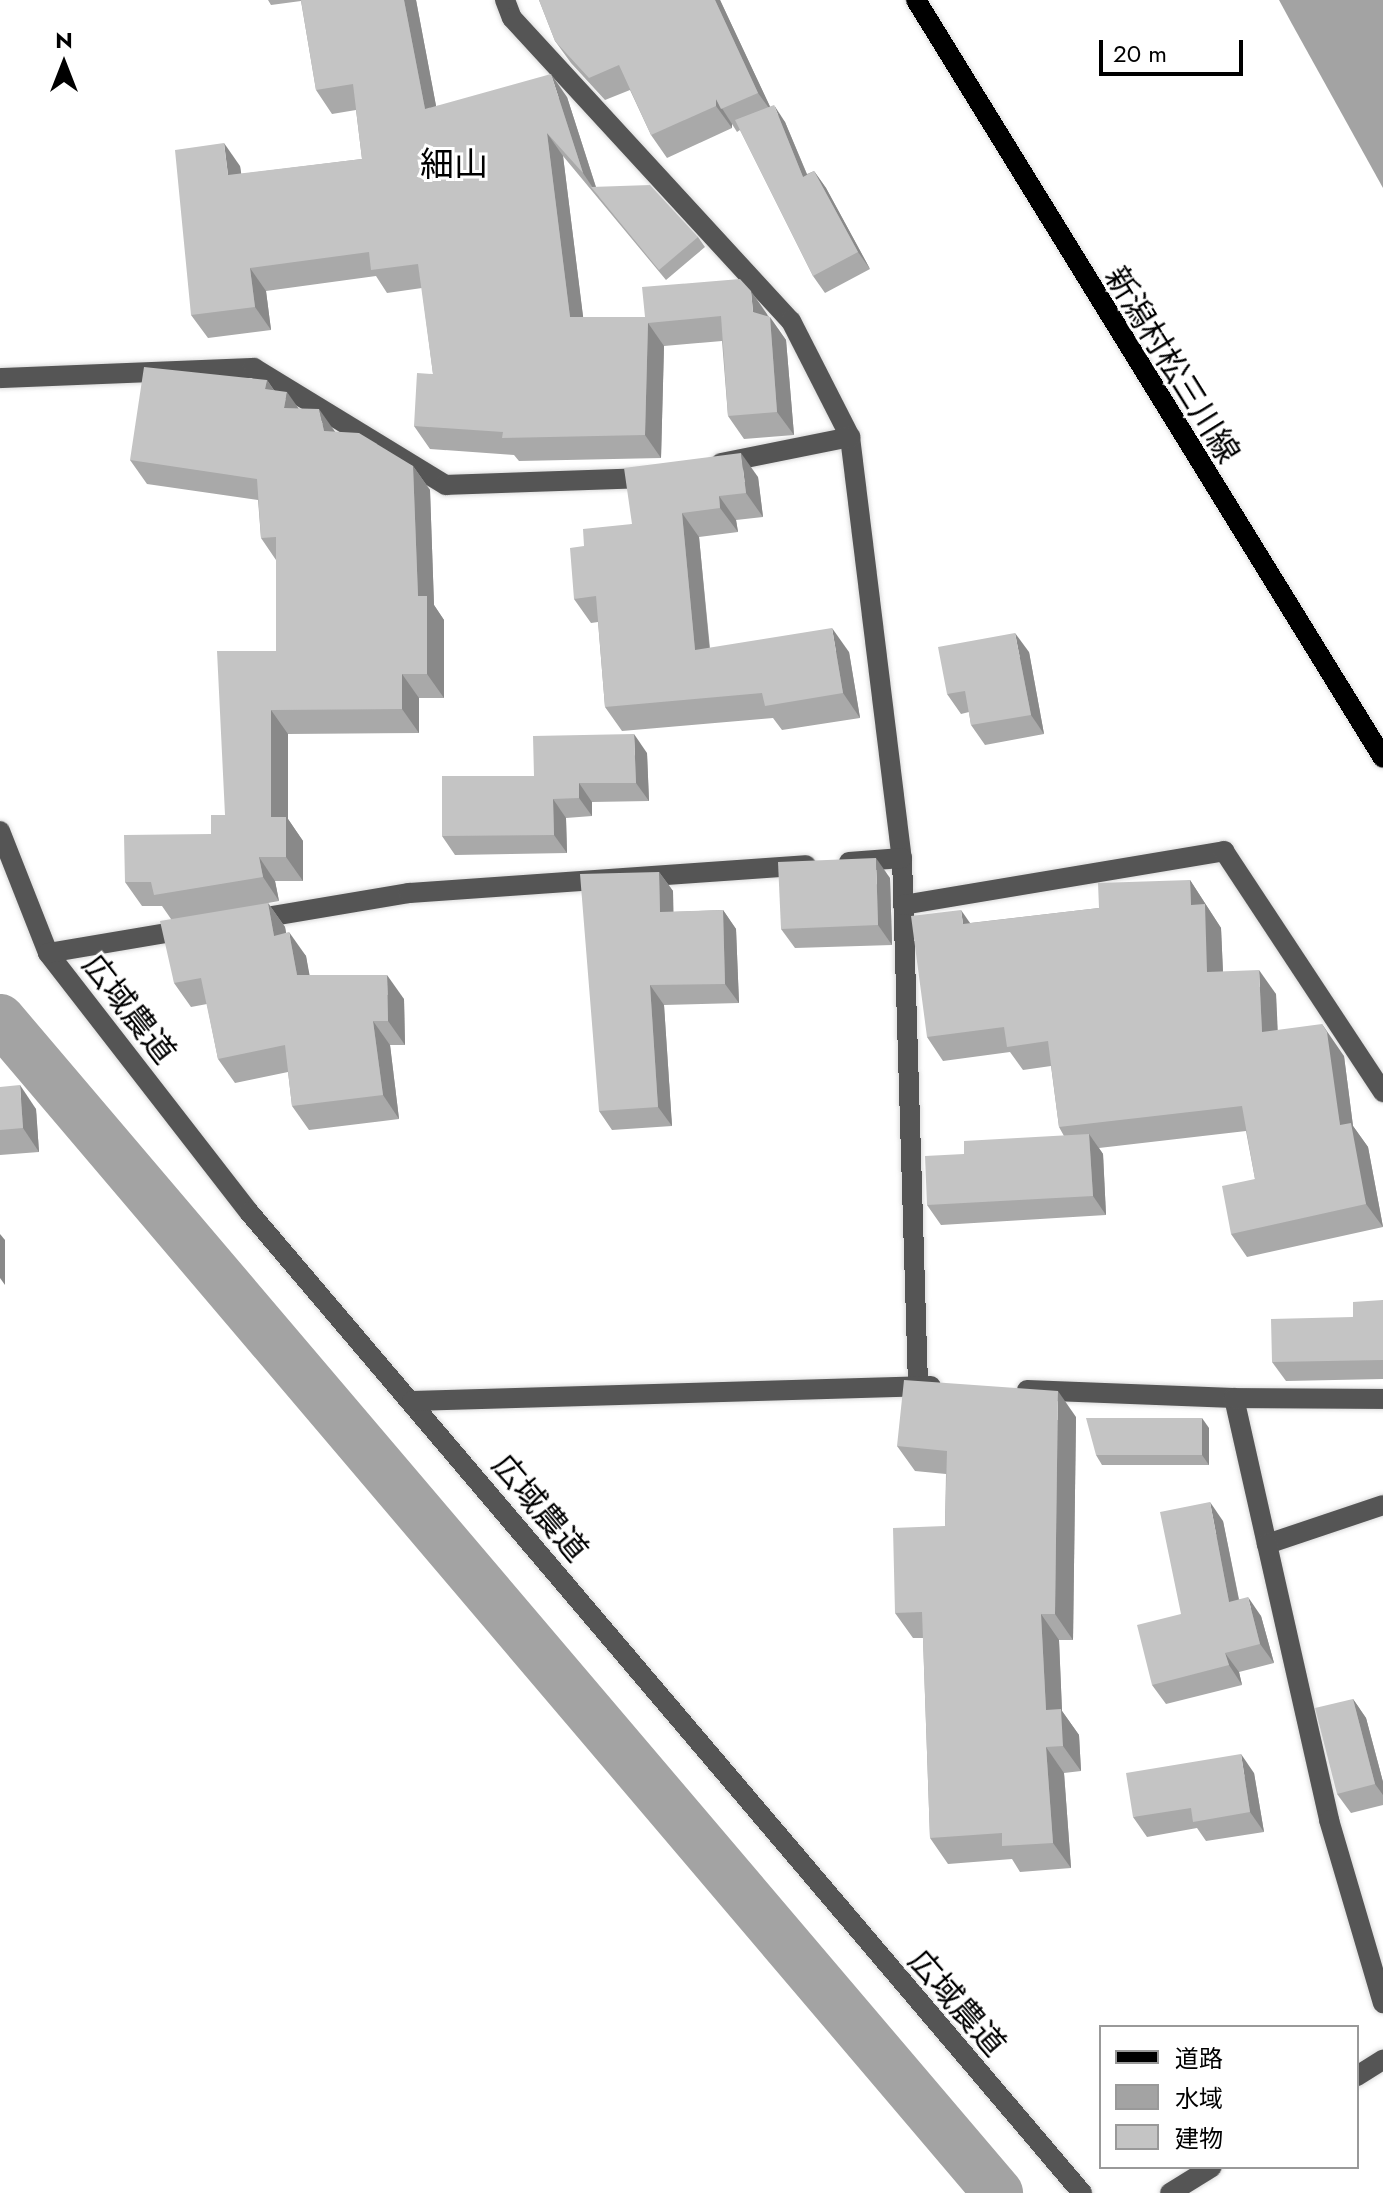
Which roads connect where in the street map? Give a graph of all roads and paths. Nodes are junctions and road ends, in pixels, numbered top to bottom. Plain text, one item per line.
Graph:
1 (505, 0) edge
2 (916, 0) edge
3 (0, 378) edge
4 (850, 437) junction
5 (699, 468) edge
6 (669, 474) edge
7 (1383, 758) edge
8 (0, 833) edge
9 (902, 858) junction
10 (903, 905) junction
11 (48, 953) junction
12 (1383, 1092) edge
13 (918, 1385) junction
14 (950, 1387) edge
15 (997, 1389) edge
16 (1234, 1398) junction
17 (1383, 1399) edge
18 (412, 1401) junction
19 (1383, 1505) edge
20 (1267, 1544) junction
21 (1383, 2003) edge
22 (1383, 2060) edge
23 (1359, 2075) edge
24 (1209, 2169) edge
25 (1082, 2193) edge
26 (1170, 2193) edge

1 - 4 street
2 - 7 main road, 新潟村松三川線
3 - 6 street
4 - 5 street
4 - 9 street
8 - 11 street, 広域農道
9 - 10 street
9 - 11 street
10 - 12 street
10 - 13 street
11 - 18 street, 広域農道
13 - 14 street
13 - 18 street
15 - 16 street
16 - 17 street
16 - 20 street
18 - 25 street, 広域農道
19 - 20 street
20 - 21 street
22 - 23 street
24 - 26 street

